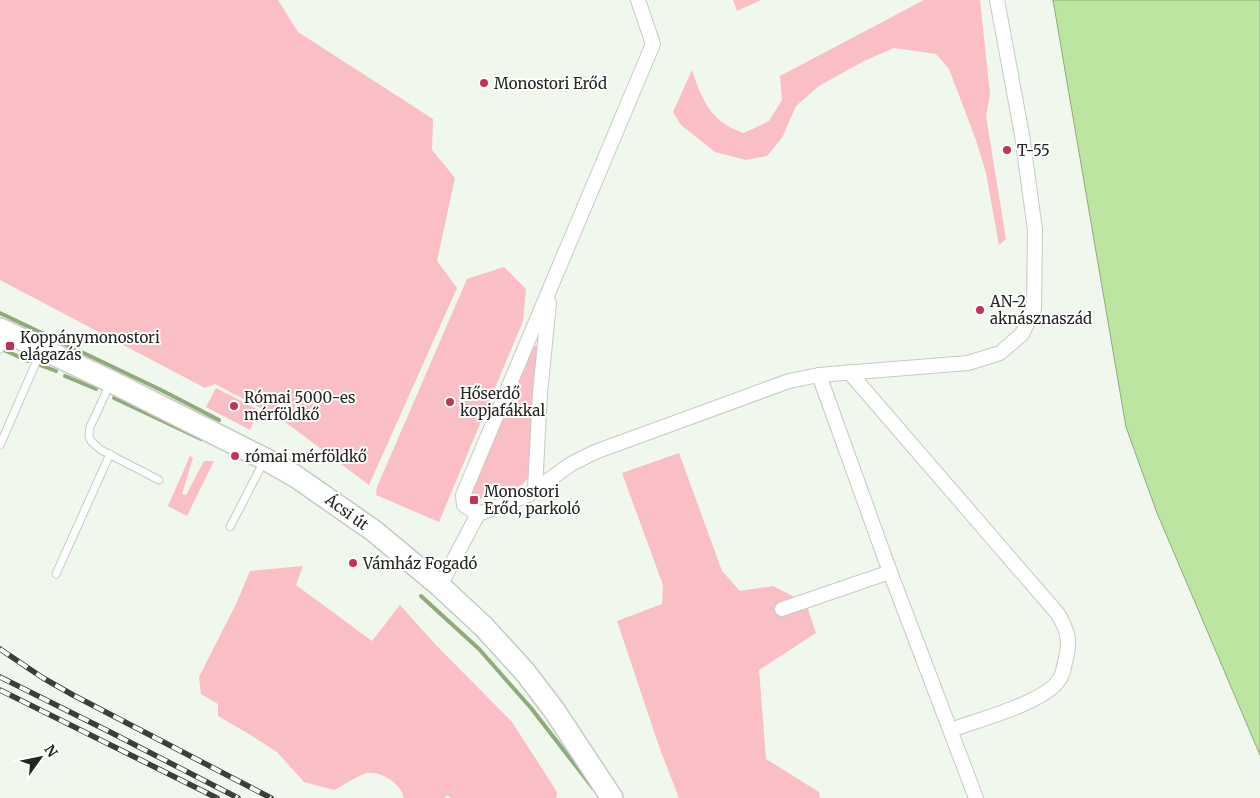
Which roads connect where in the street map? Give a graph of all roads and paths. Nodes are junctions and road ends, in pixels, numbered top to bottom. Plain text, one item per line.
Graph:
1 (638, 0) edge
2 (997, 0) edge
3 (550, 292) junction
4 (3, 337) edge
5 (525, 345) junction
6 (545, 347) junction
7 (42, 349) junction
8 (849, 372) junction
9 (819, 375) junction
10 (112, 382) junction
11 (0, 445) edge
12 (110, 454) junction
13 (265, 459) junction
14 (159, 480) dead end
15 (535, 489) junction
16 (478, 514) junction
17 (230, 527) dead end
18 (890, 572) junction
19 (56, 574) dead end
20 (440, 586) junction
21 (782, 609) dead end
22 (951, 730) junction
23 (612, 798) edge
24 (976, 798) edge

1 - 3 street
2 - 8 street
3 - 5 street
3 - 6 street
4 - 7 main road, Ácsi út
5 - 6 street
5 - 16 street
6 - 15 street
7 - 10 main road, Ácsi út
7 - 11 lane
8 - 9 street
8 - 22 street
9 - 15 street
9 - 18 street
10 - 12 lane
10 - 13 main road, Ácsi út
12 - 14 lane
12 - 19 lane
13 - 17 lane
13 - 20 main road, Ácsi út
15 - 16 street
16 - 20 street
18 - 21 street
18 - 22 street
20 - 23 main road, Ácsi út
22 - 24 street

